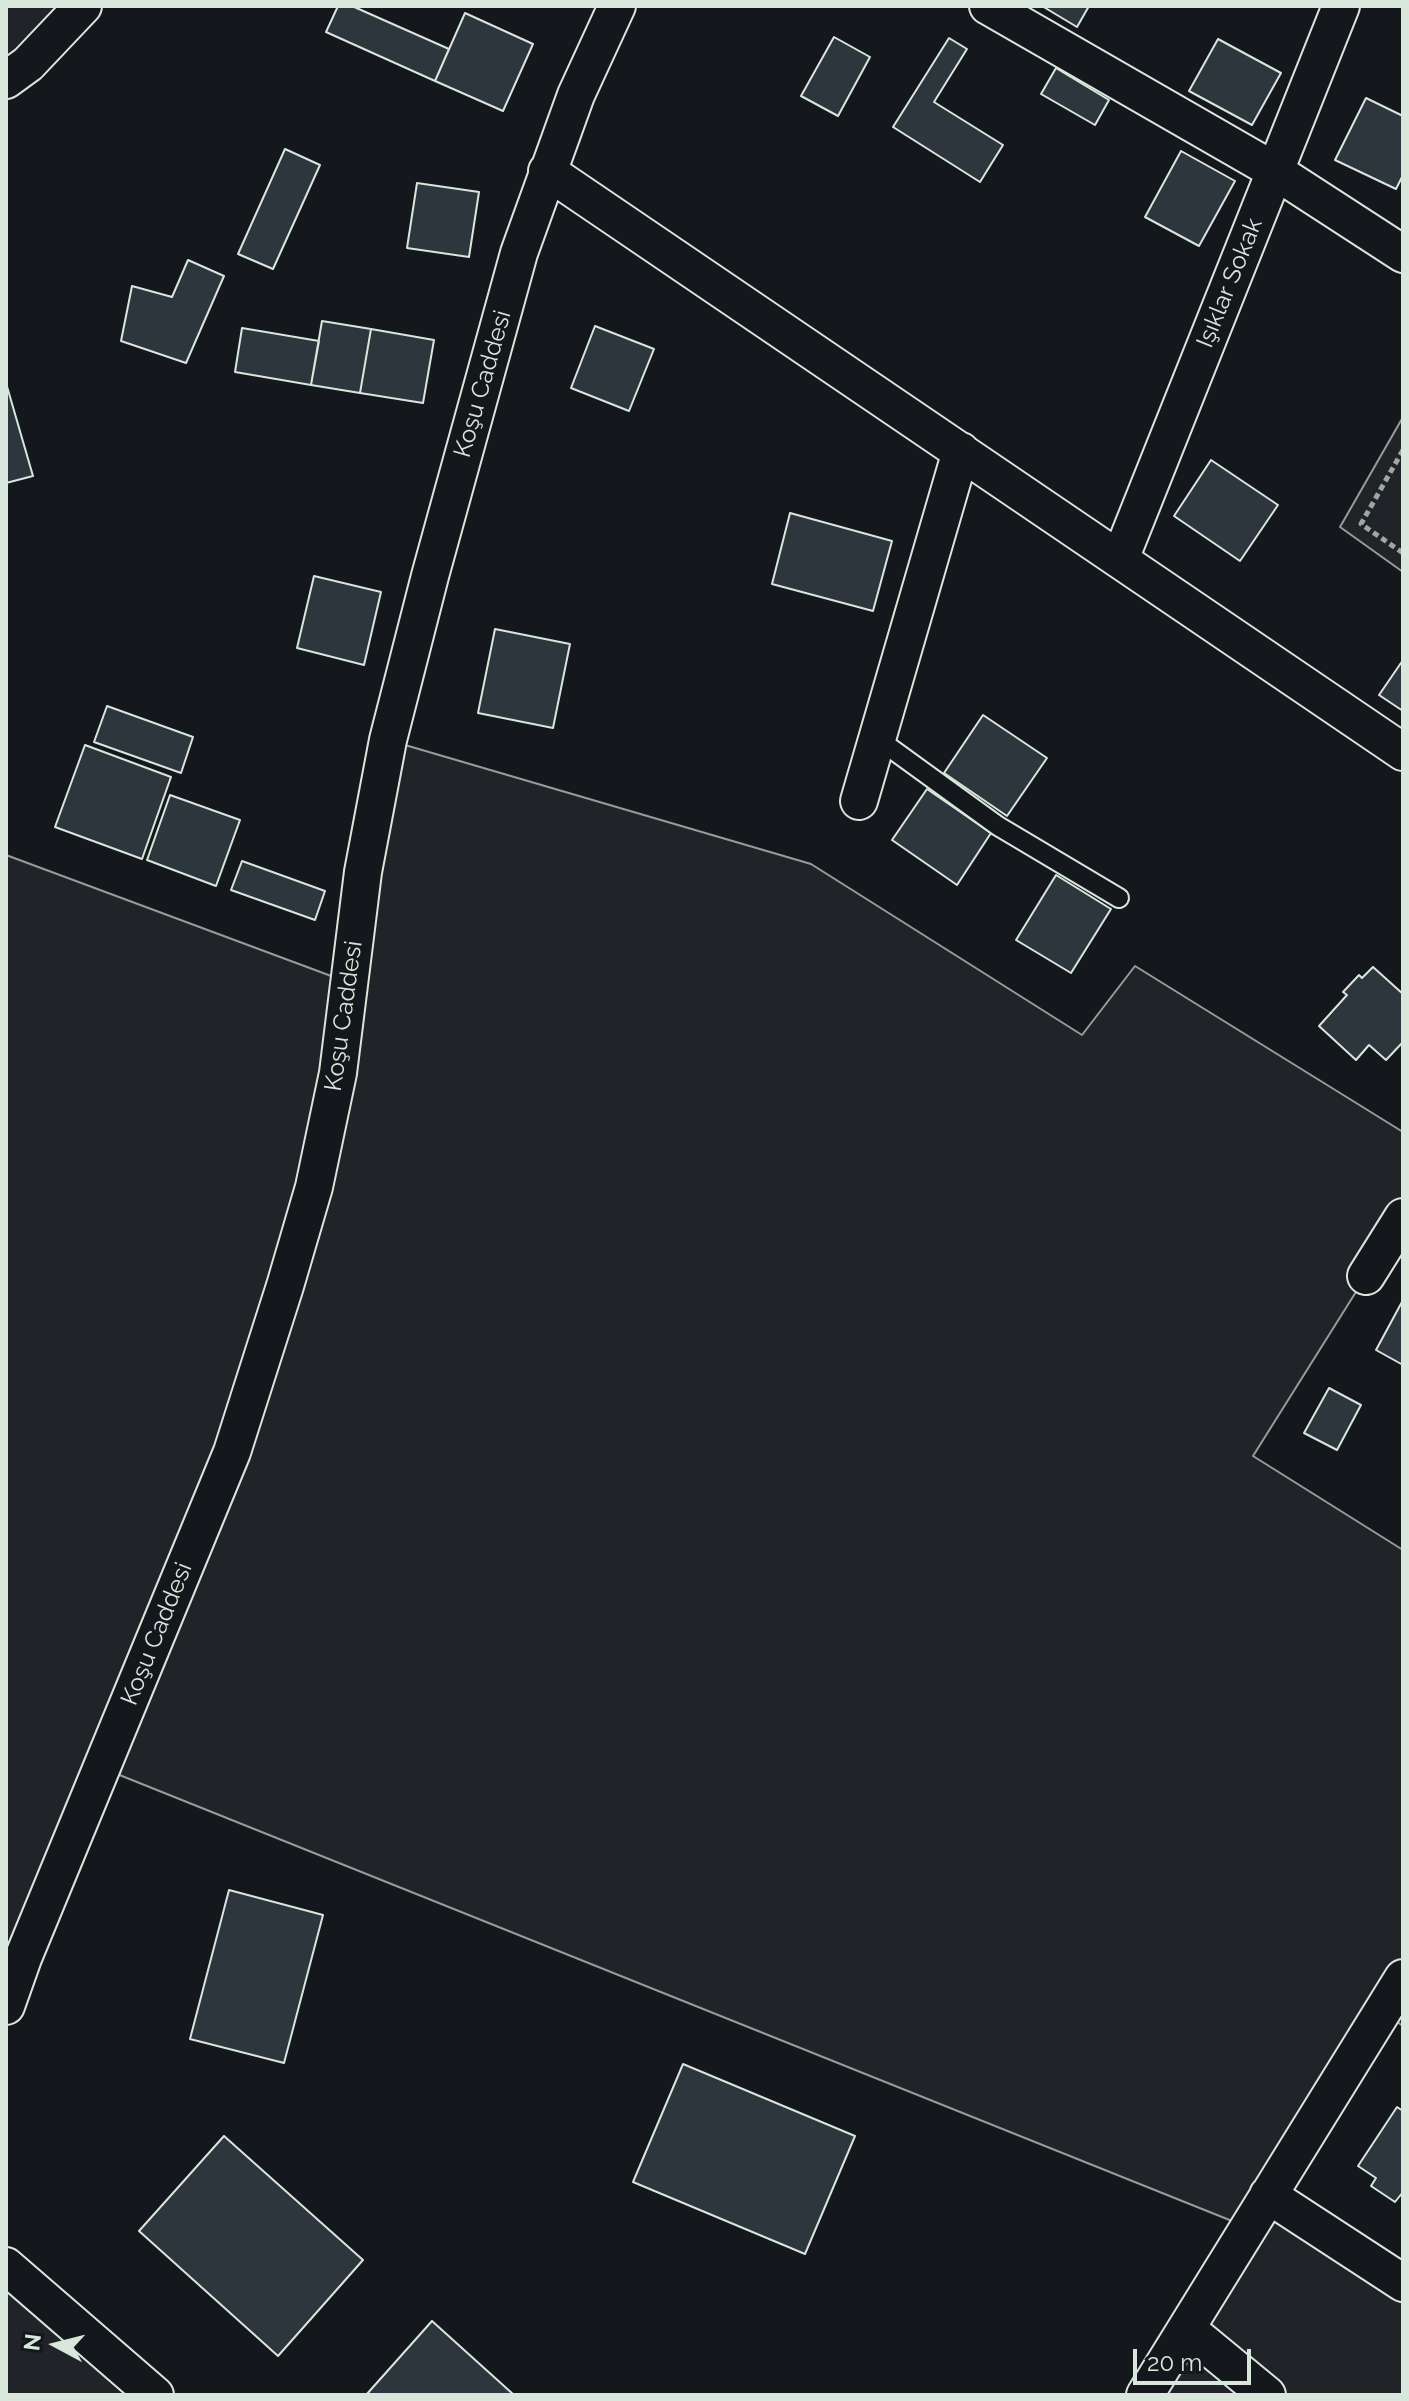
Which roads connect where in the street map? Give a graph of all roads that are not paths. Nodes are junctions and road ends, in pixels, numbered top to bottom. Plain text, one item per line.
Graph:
1 (83, 6) edge
2 (617, 6) edge
3 (988, 6) edge
4 (1341, 6) edge
5 (6, 80) edge
6 (547, 171) junction
7 (1275, 171) junction
8 (1403, 254) edge
9 (961, 451) junction
10 (1120, 559) junction
11 (878, 739) junction
12 (1403, 752) edge
13 (859, 801) dead end
14 (1119, 898) dead end
15 (1403, 1217) edge
16 (1366, 1276) dead end
17 (1403, 1978) edge
18 (6, 2006) edge
19 (1268, 2195) junction
20 (6, 2266) edge
21 (1403, 2283) edge
22 (1187, 2329) junction
23 (155, 2395) edge
24 (1145, 2395) edge
25 (1267, 2395) edge

1 - 5 street
2 - 6 street, Koşu Caddesi
3 - 7 street
4 - 7 street, Işıklar Sokak
6 - 9 street
6 - 18 street, Koşu Caddesi
7 - 8 street
7 - 10 street, Işıklar Sokak
9 - 10 street
9 - 11 street
10 - 12 street
11 - 13 street
11 - 14 lane
15 - 16 street
17 - 19 street
19 - 21 street
19 - 22 street
20 - 23 street
22 - 24 street
22 - 25 street

